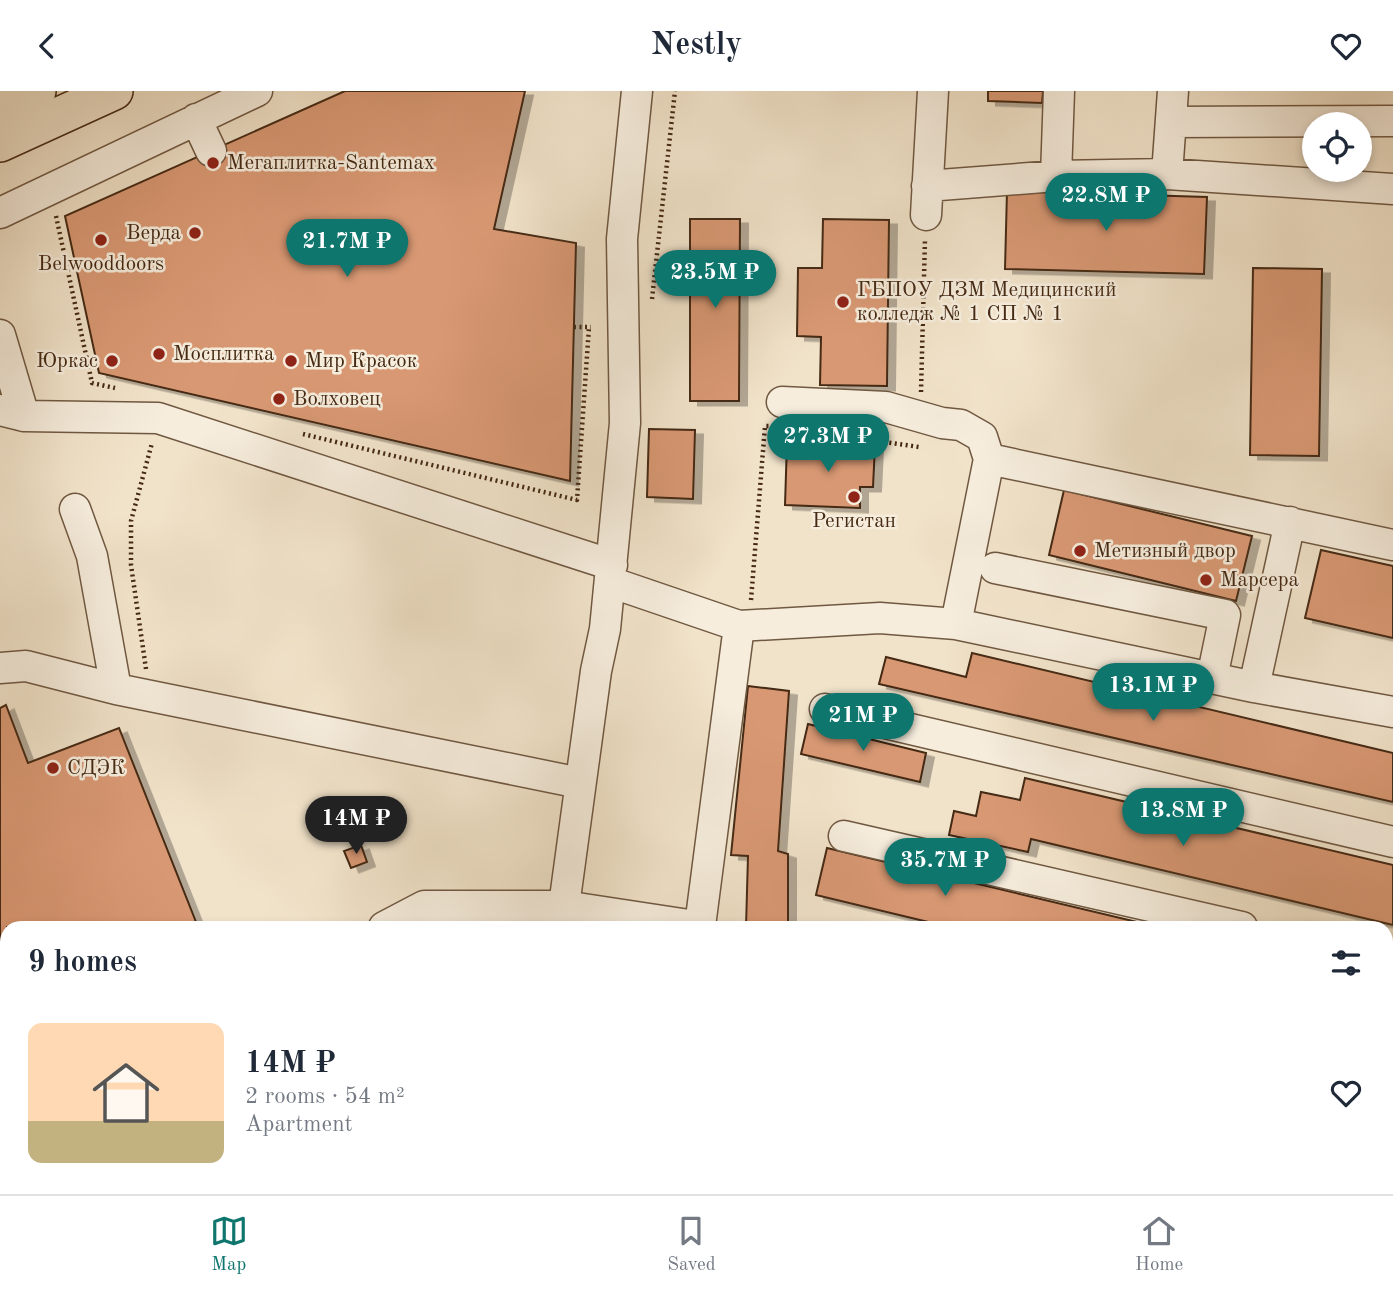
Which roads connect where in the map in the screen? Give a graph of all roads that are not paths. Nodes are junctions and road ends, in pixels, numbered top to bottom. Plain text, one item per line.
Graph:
1 (37, 91) edge
2 (114, 91) edge
3 (257, 91) edge
4 (637, 91) edge
5 (933, 91) edge
6 (1059, 91) edge
7 (1173, 91) edge
8 (0, 108) edge
9 (196, 119) junction
10 (1393, 121) edge
11 (1171, 122) junction
12 (0, 143) edge
13 (211, 151) dead end
14 (1167, 174) junction
15 (1056, 176) junction
16 (1393, 189) edge
17 (0, 213) edge
18 (0, 335) edge
19 (12, 413) edge
20 (780, 415) road end
21 (989, 459) junction
22 (75, 509) dead end
23 (1290, 522) junction
24 (1393, 545) edge
25 (995, 568) dead end
26 (611, 574) junction
27 (956, 624) junction
28 (744, 625) junction
29 (0, 668) edge
30 (1212, 678) junction
31 (1254, 687) junction
32 (117, 689) junction
33 (825, 709) dead end
34 (1393, 712) edge
35 (580, 783) junction
36 (844, 836) dead end
37 (1393, 842) edge
38 (564, 906) junction
39 (395, 921) edge
40 (662, 921) edge
41 (702, 921) edge
42 (1216, 921) edge

1 - 8 main road
2 - 12 main road
3 - 9 street
4 - 26 street
5 - 15 street
6 - 15 street
7 - 11 street
9 - 13 street
9 - 17 street
10 - 11 street
11 - 14 street
14 - 15 street
14 - 16 street
18 - 19 street
19 - 26 street
20 - 21 street
21 - 23 street
21 - 27 street
22 - 32 street
23 - 24 street
23 - 31 street
25 - 30 street
26 - 28 street
26 - 35 street
27 - 28 street
27 - 30 street
28 - 41 street
29 - 32 street
30 - 31 street
31 - 34 street
32 - 35 street
33 - 37 street
35 - 38 street
36 - 42 street
38 - 39 street
38 - 40 street

